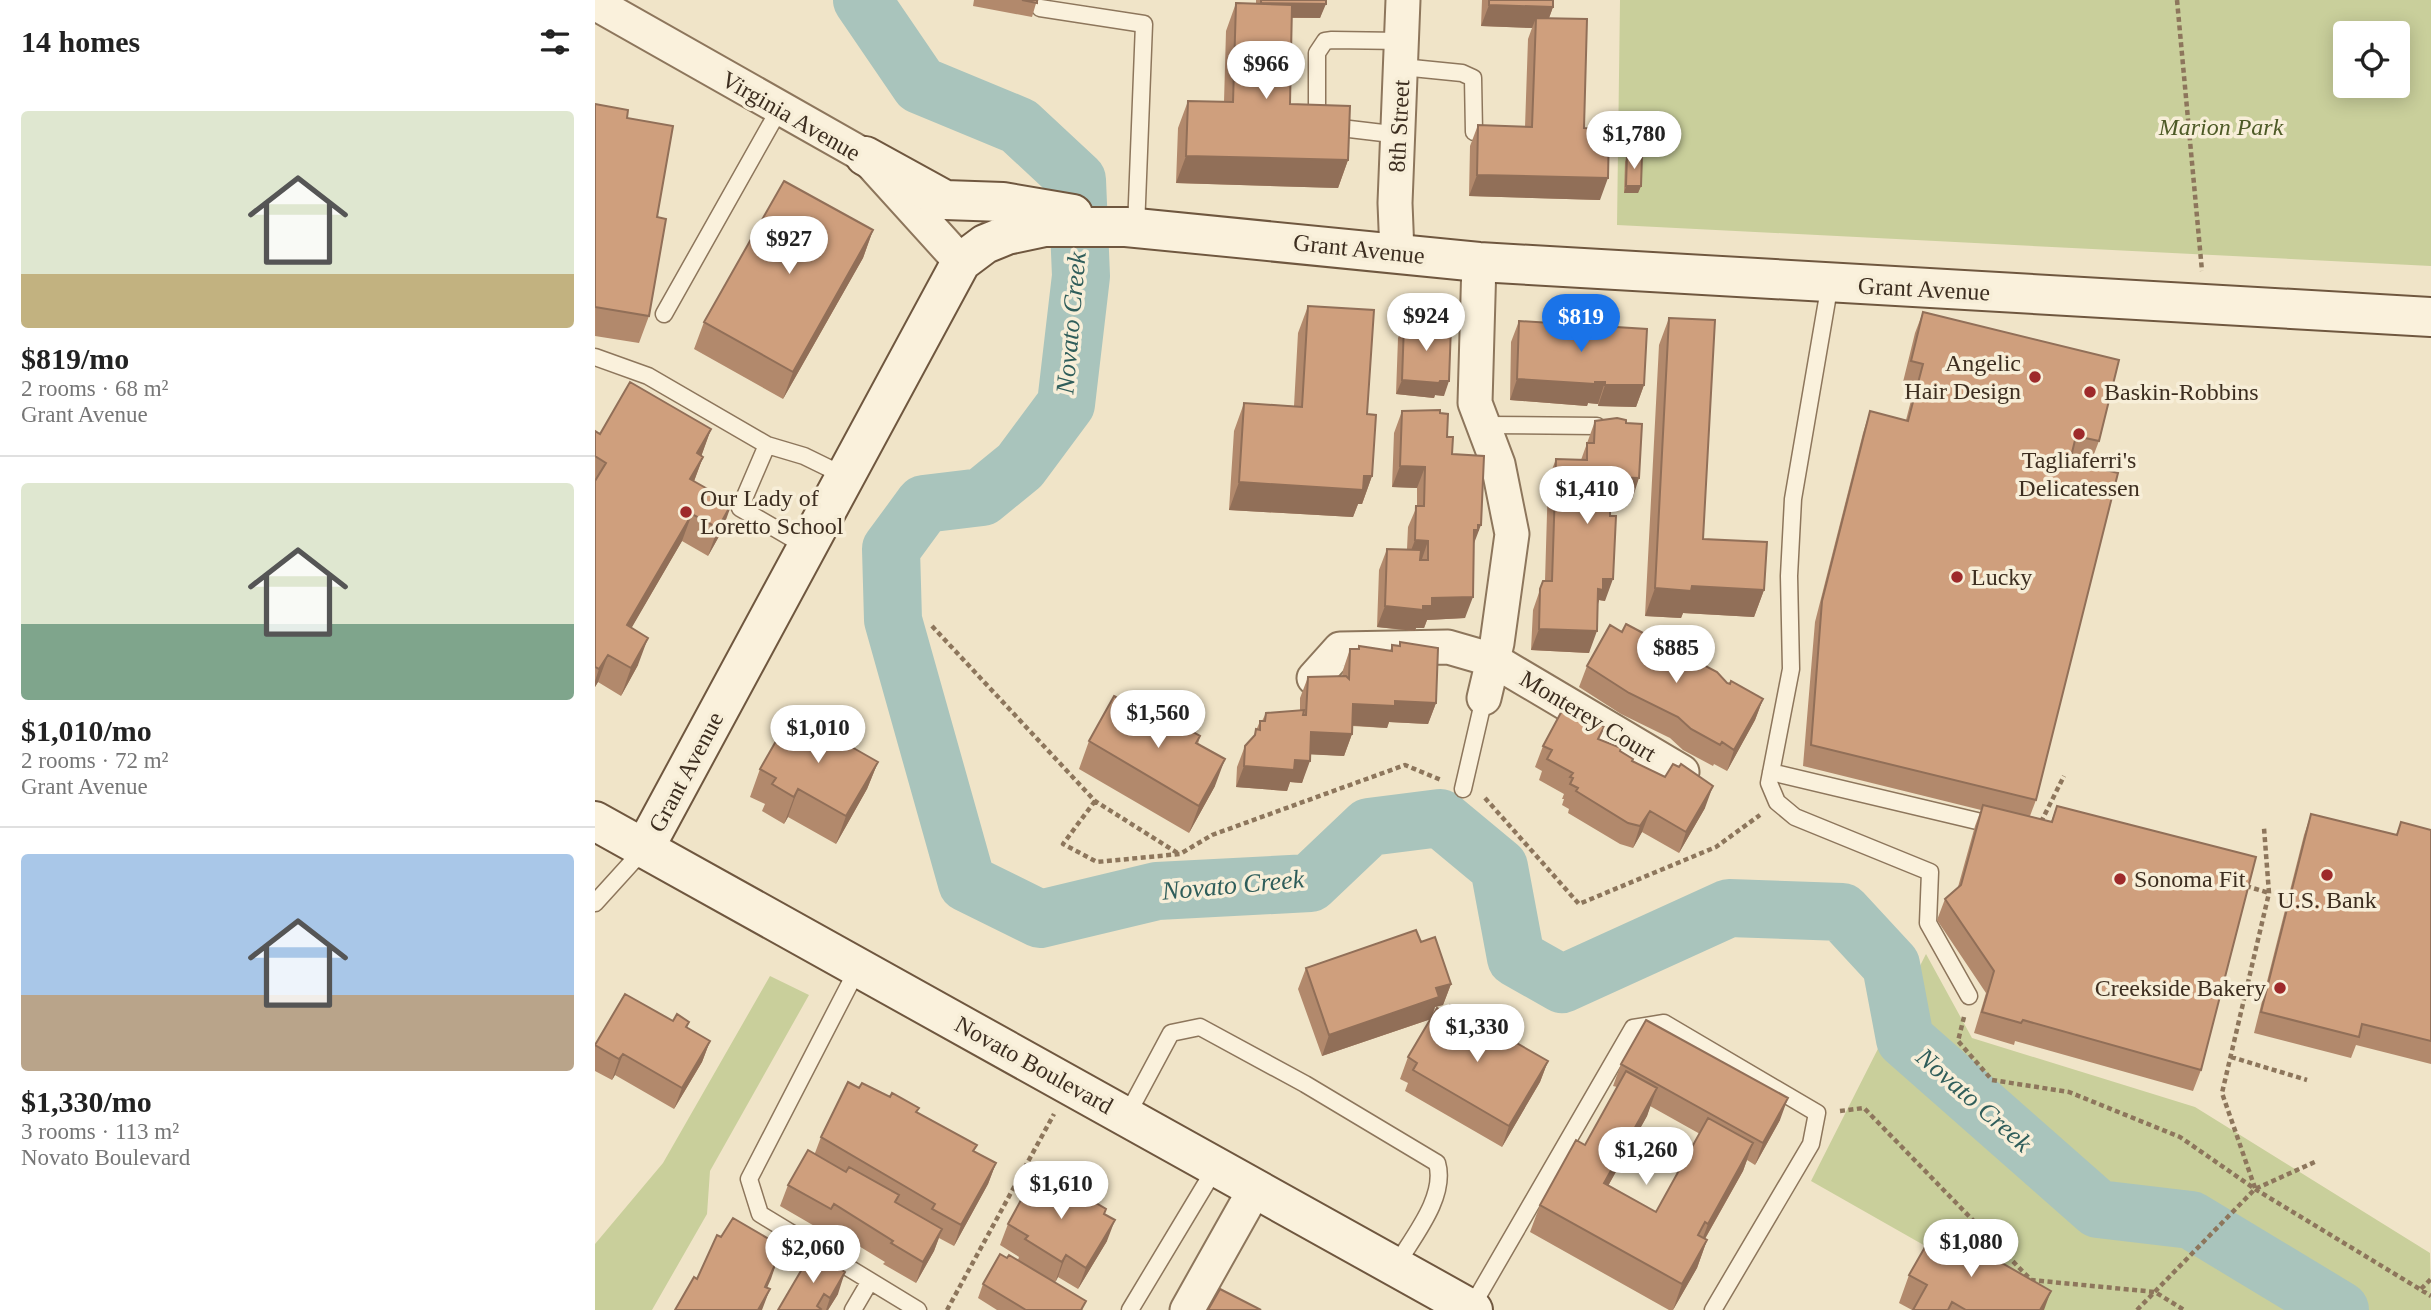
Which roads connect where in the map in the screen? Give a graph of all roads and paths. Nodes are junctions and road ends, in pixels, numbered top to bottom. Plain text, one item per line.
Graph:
1 (1403, 0) edge
2 (2177, 0) edge
3 (595, 3) edge
4 (1039, 8) edge
5 (1402, 54) junction
6 (780, 108) junction
7 (1474, 132) dead end
8 (1400, 135) junction
9 (865, 156) junction
10 (1057, 219) junction
11 (1131, 228) junction
12 (1397, 253) junction
13 (2201, 253) dead end
14 (961, 262) junction
15 (1479, 262) junction
16 (1830, 284) junction
17 (664, 314) dead end
18 (2431, 317) edge
19 (595, 358) edge
20 (1484, 425) junction
21 (1597, 426) edge
22 (767, 445) junction
23 (845, 476) junction
24 (807, 547) junction
25 (932, 626) dead end
26 (1493, 660) junction
27 (1314, 678) edge
28 (1484, 698) joint
29 (1682, 772) edge
30 (1772, 772) junction
31 (2064, 776) dead end
32 (1463, 789) junction
33 (1095, 801) junction
34 (1777, 802) junction
35 (595, 821) edge
36 (1977, 821) edge
37 (2264, 828) dead end
38 (2035, 835) edge
39 (644, 849) junction
40 (1180, 855) junction
41 (2246, 886) edge
42 (2269, 893) junction
43 (595, 902) edge
44 (858, 968) junction
45 (1969, 996) joint
46 (2231, 1057) junction
47 (2307, 1080) dead end
48 (1072, 1087) junction
49 (1817, 1113) junction
50 (1126, 1117) junction
51 (2318, 1161) dead end
52 (1216, 1167) junction
53 (1255, 1189) junction
54 (2255, 1189) junction
55 (1395, 1267) junction
56 (2431, 1279) edge
57 (870, 1281) junction
58 (2421, 1289) junction
59 (2155, 1292) junction
60 (2431, 1296) edge
61 (1471, 1309) edge
62 (853, 1310) edge
63 (918, 1310) edge
64 (947, 1310) edge
65 (1131, 1310) edge
66 (1187, 1310) edge
67 (1713, 1310) edge
68 (2137, 1310) edge
69 (2184, 1310) edge

1 - 5 street, 8th Street
2 - 13 path
3 - 6 street, Virginia Avenue
4 - 11 lane
5 - 7 lane
5 - 8 street, 8th Street
5 - 8 lane
6 - 9 street, Virginia Avenue
6 - 17 lane
8 - 12 street, 8th Street
9 - 10 street, Grant Avenue
9 - 14 street, Virginia Avenue
10 - 11 street, Grant Avenue
10 - 14 street, Grant Avenue
11 - 12 street, Grant Avenue
12 - 15 street, Grant Avenue
14 - 23 street, Grant Avenue
15 - 16 street, Grant Avenue
15 - 20 street, Monterey Court
16 - 18 street, Grant Avenue
16 - 30 lane
19 - 22 lane
20 - 21 lane
20 - 26 street, Monterey Court
22 - 23 lane
22 - 24 lane
23 - 24 street, Grant Avenue
24 - 39 street, Grant Avenue
25 - 33 path
26 - 27 street, Monterey Court
26 - 28 street, Monterey Court
26 - 29 street, Monterey Court
28 - 32 lane
30 - 34 lane
30 - 36 lane
31 - 38 path
32 - 34 path
32 - 40 path
33 - 40 path
33 - 40 path
34 - 45 lane
35 - 39 street, Novato Boulevard
37 - 42 path
39 - 43 lane
39 - 44 street, Novato Boulevard
41 - 42 path
42 - 46 path
44 - 48 street, Novato Boulevard
44 - 57 lane
45 - 54 path
46 - 47 path
46 - 54 path
48 - 50 street, Novato Boulevard
48 - 64 path
49 - 59 path
49 - 61 lane
49 - 67 lane
50 - 52 street, Novato Boulevard
50 - 55 lane
51 - 54 path
52 - 53 street, Novato Boulevard
52 - 65 lane
53 - 55 street, Novato Boulevard
53 - 66 street
54 - 58 path
54 - 59 path
55 - 61 street, Novato Boulevard
56 - 58 path
57 - 62 lane
57 - 63 lane
58 - 60 path
59 - 68 path
59 - 69 path

